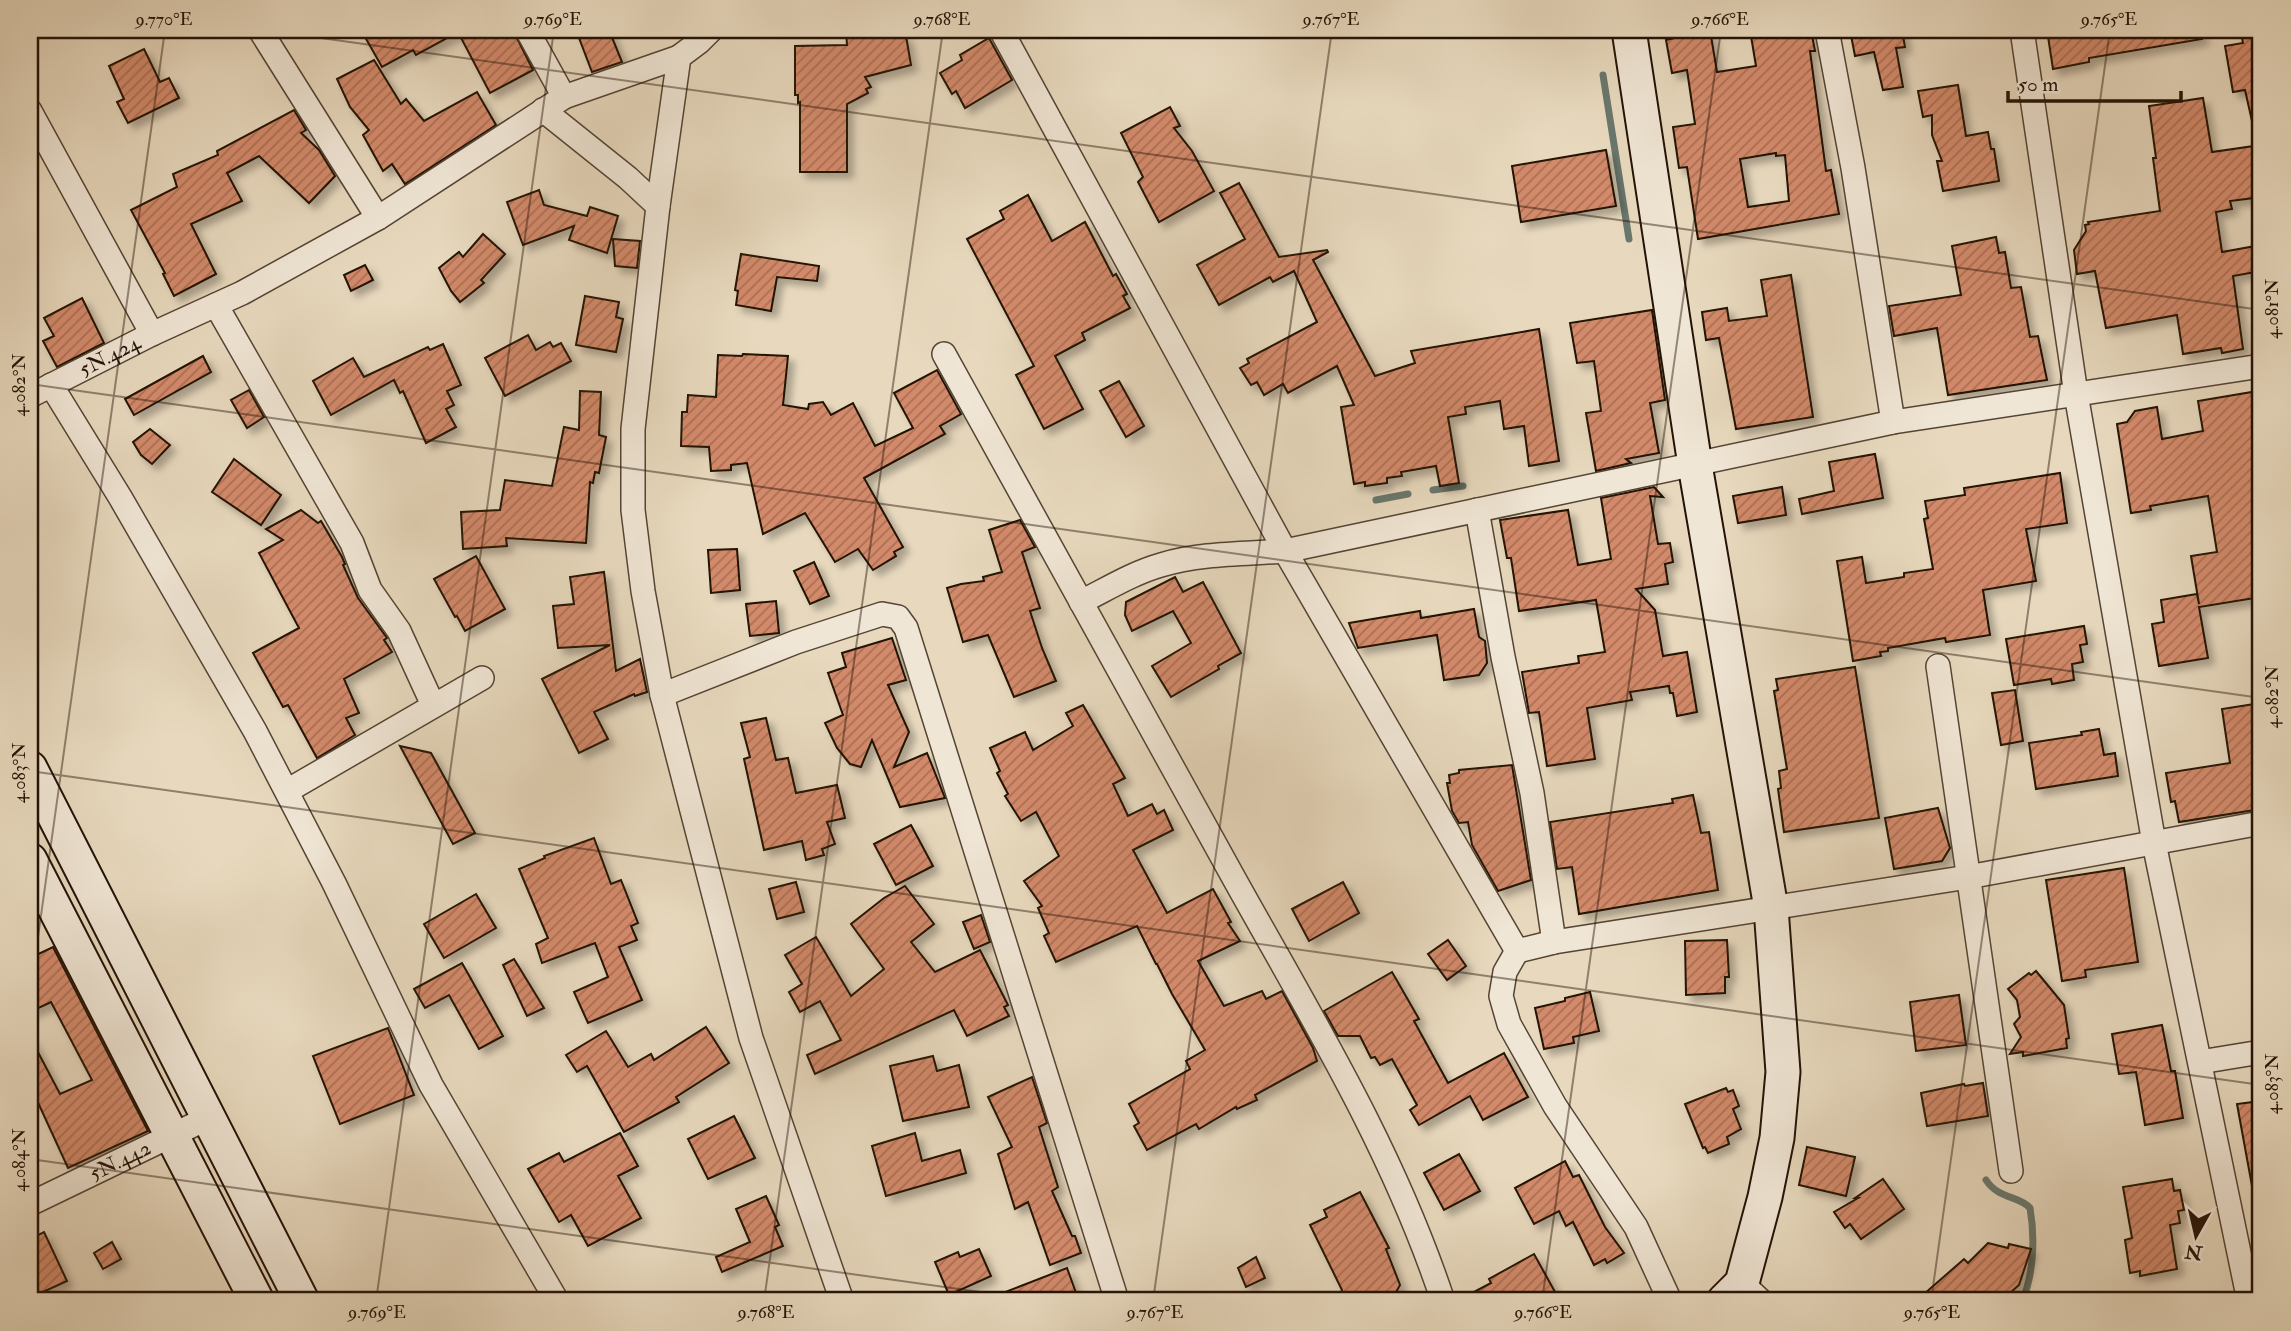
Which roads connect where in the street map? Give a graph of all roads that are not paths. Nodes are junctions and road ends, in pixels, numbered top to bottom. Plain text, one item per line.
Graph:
1 (260, 30) edge
2 (527, 30) edge
3 (711, 30) edge
4 (1001, 30) edge
5 (1629, 30) edge
6 (1827, 30) edge
7 (2022, 30) edge
8 (679, 57) junction
9 (564, 97) junction
10 (542, 110) junction
11 (30, 111) edge
12 (658, 206) junction
13 (378, 218) junction
14 (216, 305) junction
15 (152, 334) junction
16 (944, 354) dead end
17 (2261, 368) edge
18 (51, 385) junction
19 (2076, 394) junction
20 (30, 396) edge
21 (1893, 422) junction
22 (1695, 465) junction
23 (1477, 510) junction
24 (1285, 551) junction
25 (1081, 602) junction
26 (1938, 666) dead end
27 (482, 678) dead end
28 (662, 695) junction
29 (432, 705) junction
30 (30, 768) edge
31 (287, 790) junction
32 (2261, 823) edge
33 (2154, 843) junction
34 (30, 860) edge
35 (1968, 877) junction
36 (1770, 908) junction
37 (1554, 942) junction
38 (1517, 951) junction
39 (2261, 1052) edge
40 (2200, 1062) junction
41 (210, 1117) junction
42 (172, 1135) junction
43 (2011, 1171) dead end
44 (30, 1204) edge
45 (2252, 1292) edge
46 (1742, 1295) edge
47 (257, 1301) edge
48 (302, 1301) edge
49 (557, 1301) edge
50 (842, 1301) edge
51 (1117, 1301) edge
52 (1443, 1301) edge
53 (1670, 1301) edge

1 - 13 street
2 - 9 street
3 - 8 street
4 - 24 street
5 - 22 street
6 - 21 street
7 - 19 street
8 - 9 street, 5N.424
8 - 12 street
9 - 10 street, 5N.424
10 - 12 street
10 - 13 street, 5N.424
11 - 15 street
12 - 28 street
13 - 14 street, 5N.424
14 - 15 street, 5N.424
14 - 29 street
15 - 18 street, 5N.424
16 - 25 street
17 - 19 street
18 - 20 street, 5N.424
18 - 31 street
19 - 21 street
19 - 33 street
21 - 22 street
22 - 23 street
22 - 36 street
23 - 24 street
23 - 37 street
24 - 25 street
24 - 38 street
25 - 52 street
26 - 35 street
27 - 29 street
28 - 50 street
28 - 51 street
29 - 31 street
30 - 41 street
31 - 49 street
32 - 33 street
33 - 35 street
33 - 40 street
34 - 42 street
35 - 36 street
35 - 43 street
36 - 37 street
36 - 46 street
37 - 38 street
38 - 53 street
39 - 40 street
40 - 45 street
41 - 42 street, 5N.442
41 - 48 street
42 - 44 street, 5N.442
42 - 47 street

